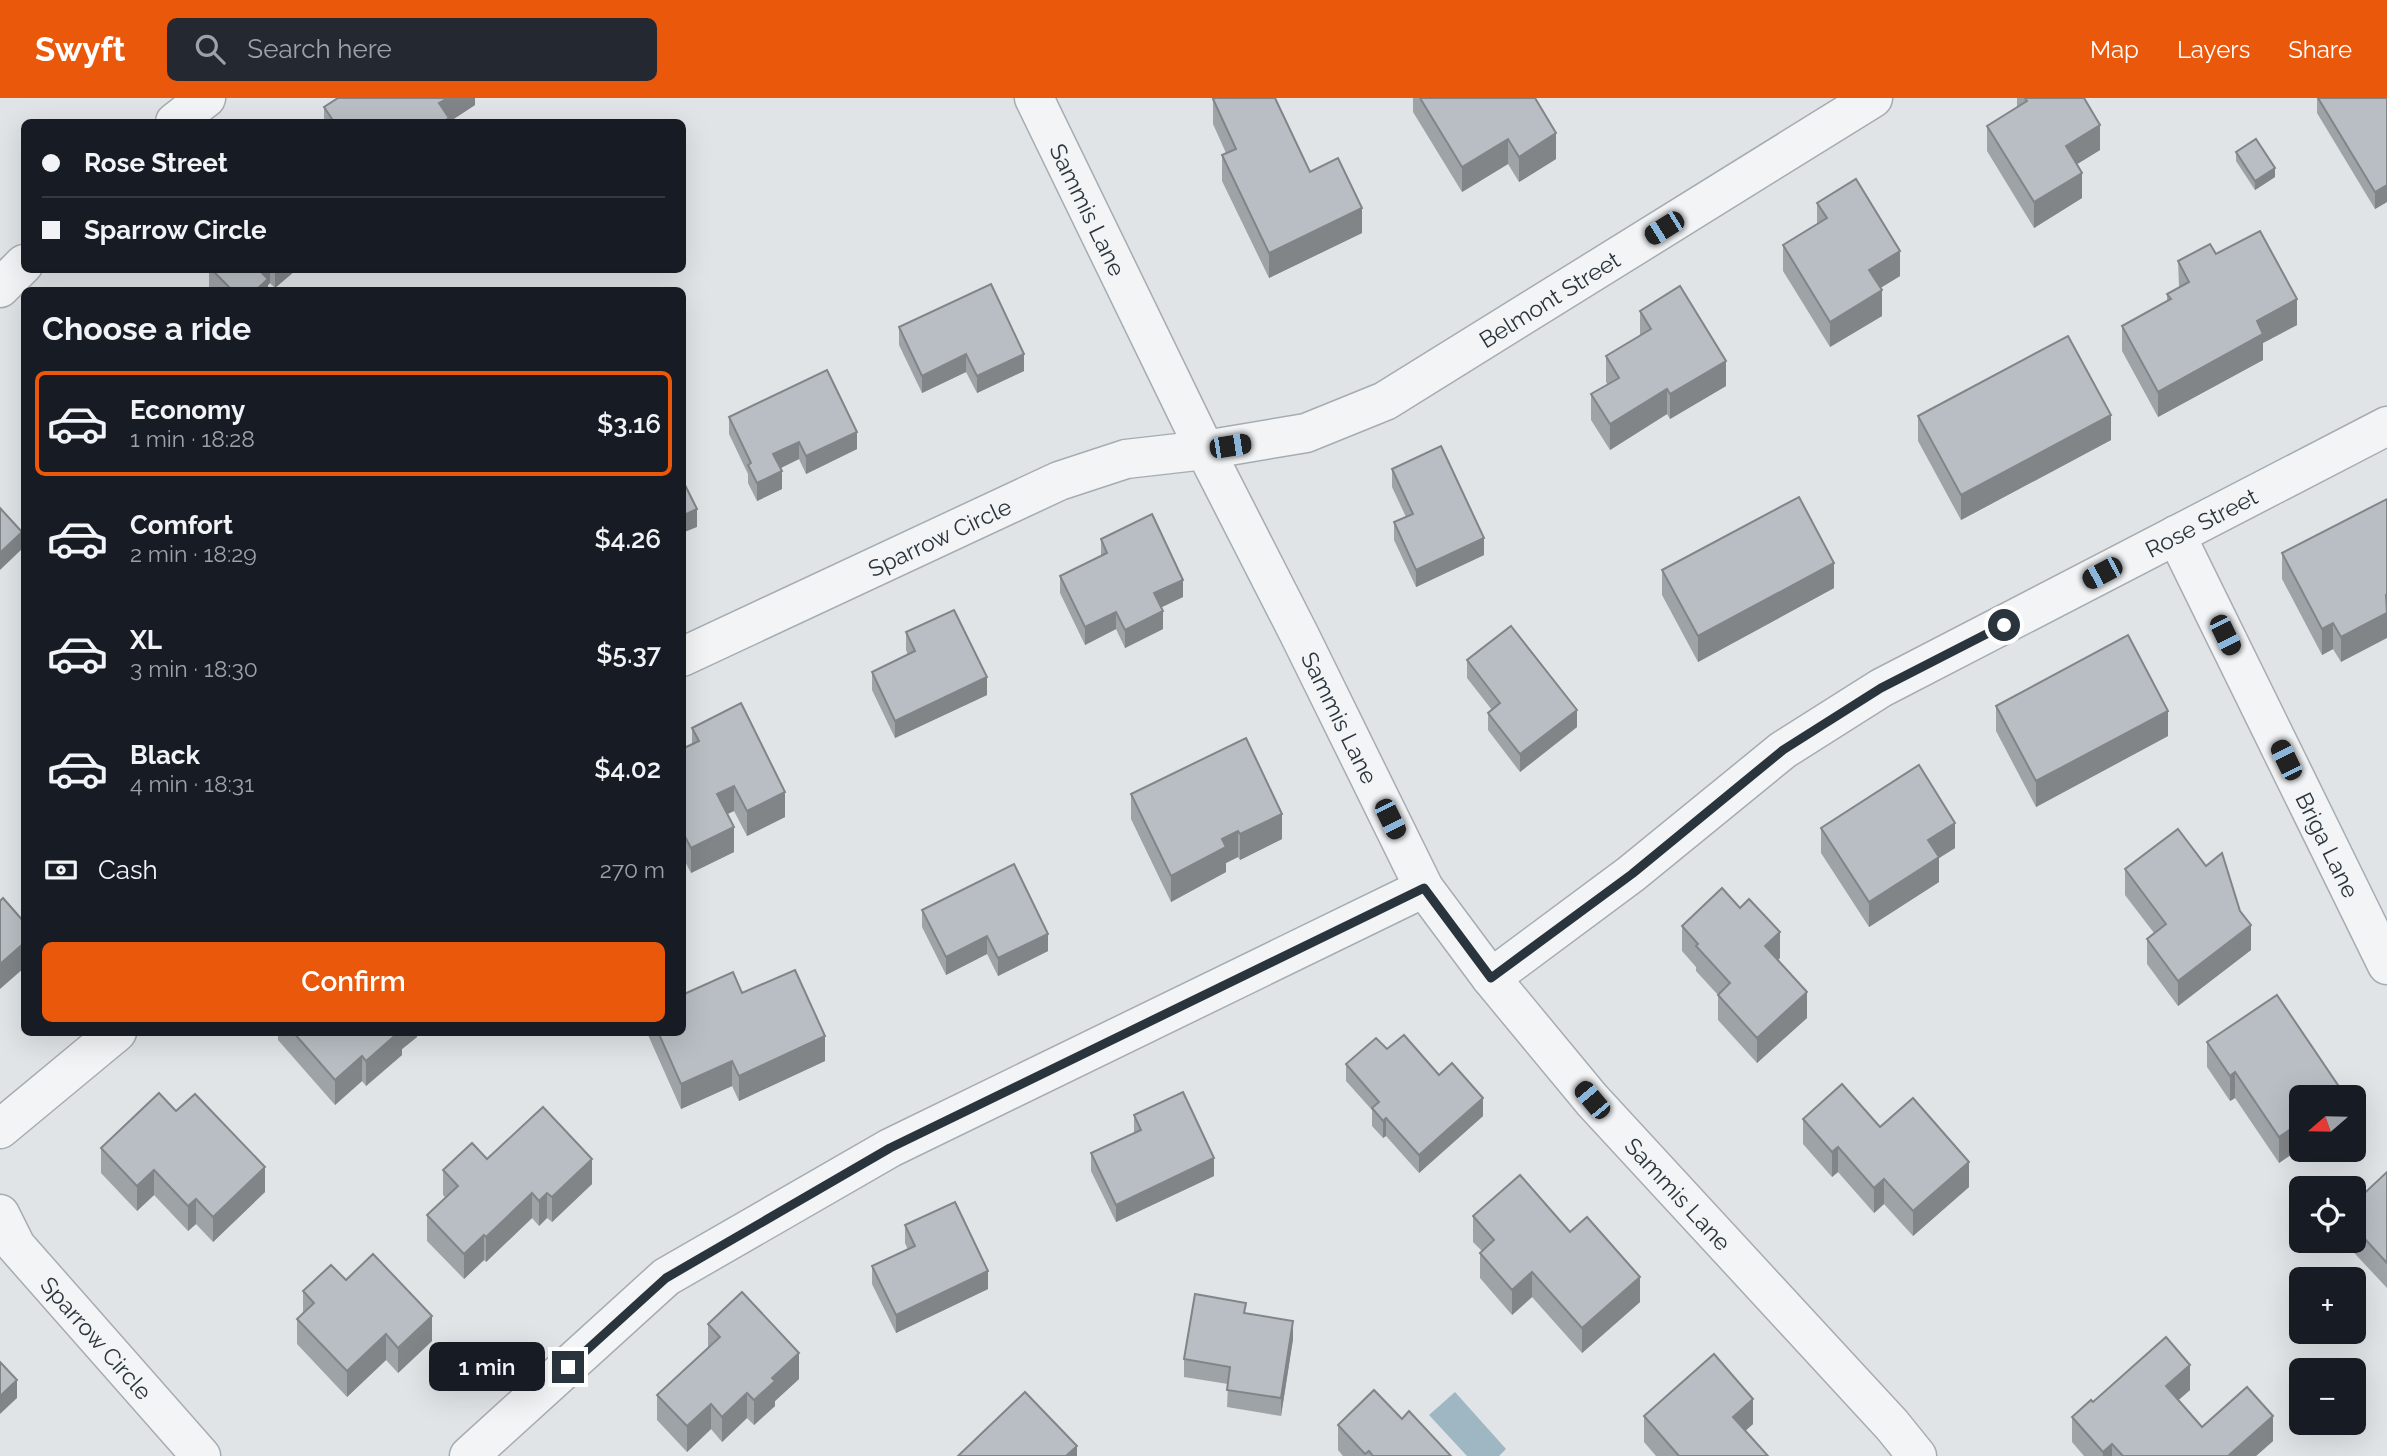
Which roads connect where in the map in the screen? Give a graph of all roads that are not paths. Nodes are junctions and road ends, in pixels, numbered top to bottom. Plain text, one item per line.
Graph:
1 (206, 98) edge
2 (1034, 98) edge
3 (1873, 98) edge
4 (179, 119) edge
5 (21, 267) edge
6 (0, 288) edge
7 (2387, 426) edge
8 (1205, 450) junction
9 (2176, 535) junction
10 (686, 655) edge
11 (1424, 888) junction
12 (2387, 965) edge
13 (1491, 978) junction
14 (112, 1036) edge
15 (0, 1129) edge
16 (0, 1214) edge
17 (201, 1456) edge
18 (469, 1456) edge
19 (1917, 1456) edge

1 - 4 street
2 - 8 street, Sammis Lane
3 - 8 street, Belmont Street
5 - 6 street
7 - 9 street, Rose Street
8 - 10 street, Sparrow Circle
8 - 11 street, Sammis Lane
9 - 12 street, Briga Lane
9 - 13 street, Rose Street
11 - 13 street, Sammis Lane
11 - 18 street
13 - 19 street, Sammis Lane
14 - 15 street
16 - 17 street, Sparrow Circle

